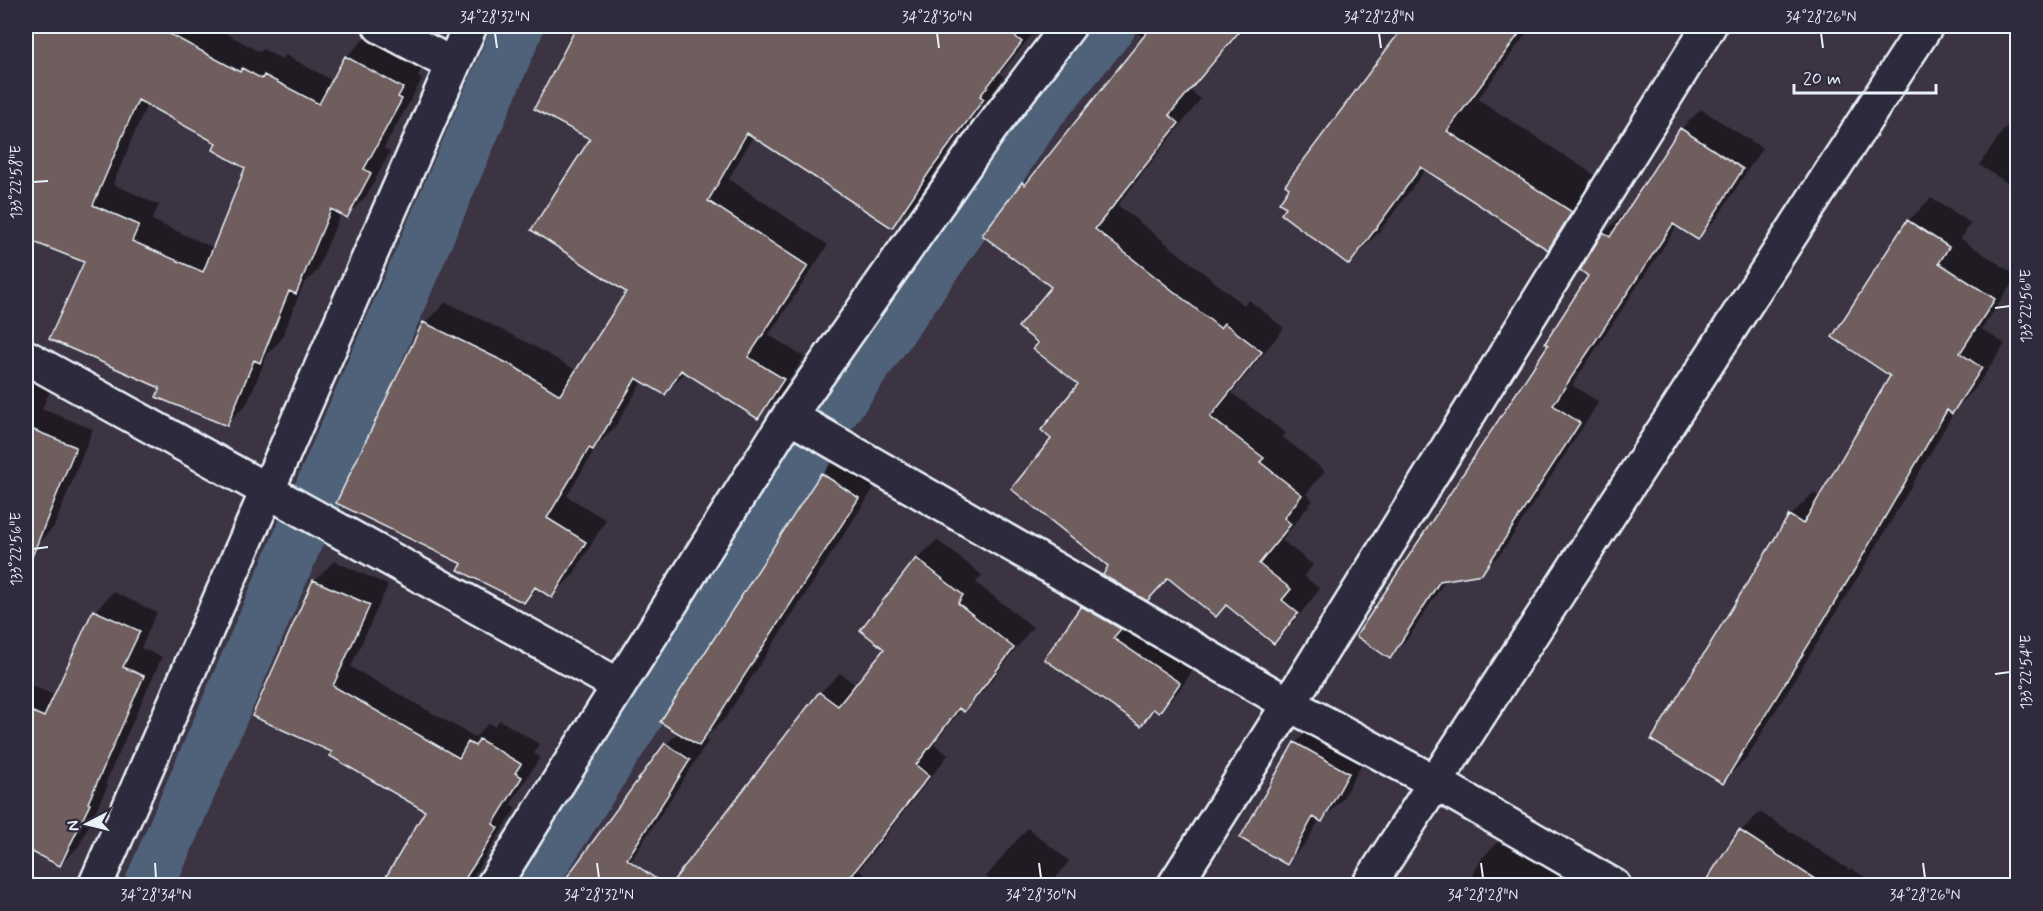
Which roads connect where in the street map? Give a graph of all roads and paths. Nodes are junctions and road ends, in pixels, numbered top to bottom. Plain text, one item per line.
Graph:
1 (380, 26) edge
2 (470, 26) edge
3 (1069, 26) edge
4 (1709, 26) edge
5 (1926, 26) edge
6 (453, 65) junction
7 (26, 357) edge
8 (795, 419) junction
9 (275, 495) junction
10 (618, 685) junction
11 (1289, 704) junction
12 (1436, 783) junction
13 (94, 885) edge
14 (493, 885) edge
15 (1174, 885) edge
16 (1368, 885) edge
17 (1614, 885) edge

1 - 6 street
2 - 6 street
3 - 8 street
4 - 11 street
5 - 12 street
6 - 9 street
7 - 9 street
8 - 10 street
8 - 11 street
9 - 10 street
9 - 13 street
10 - 14 street
11 - 12 street
11 - 15 street
12 - 16 street
12 - 17 street

